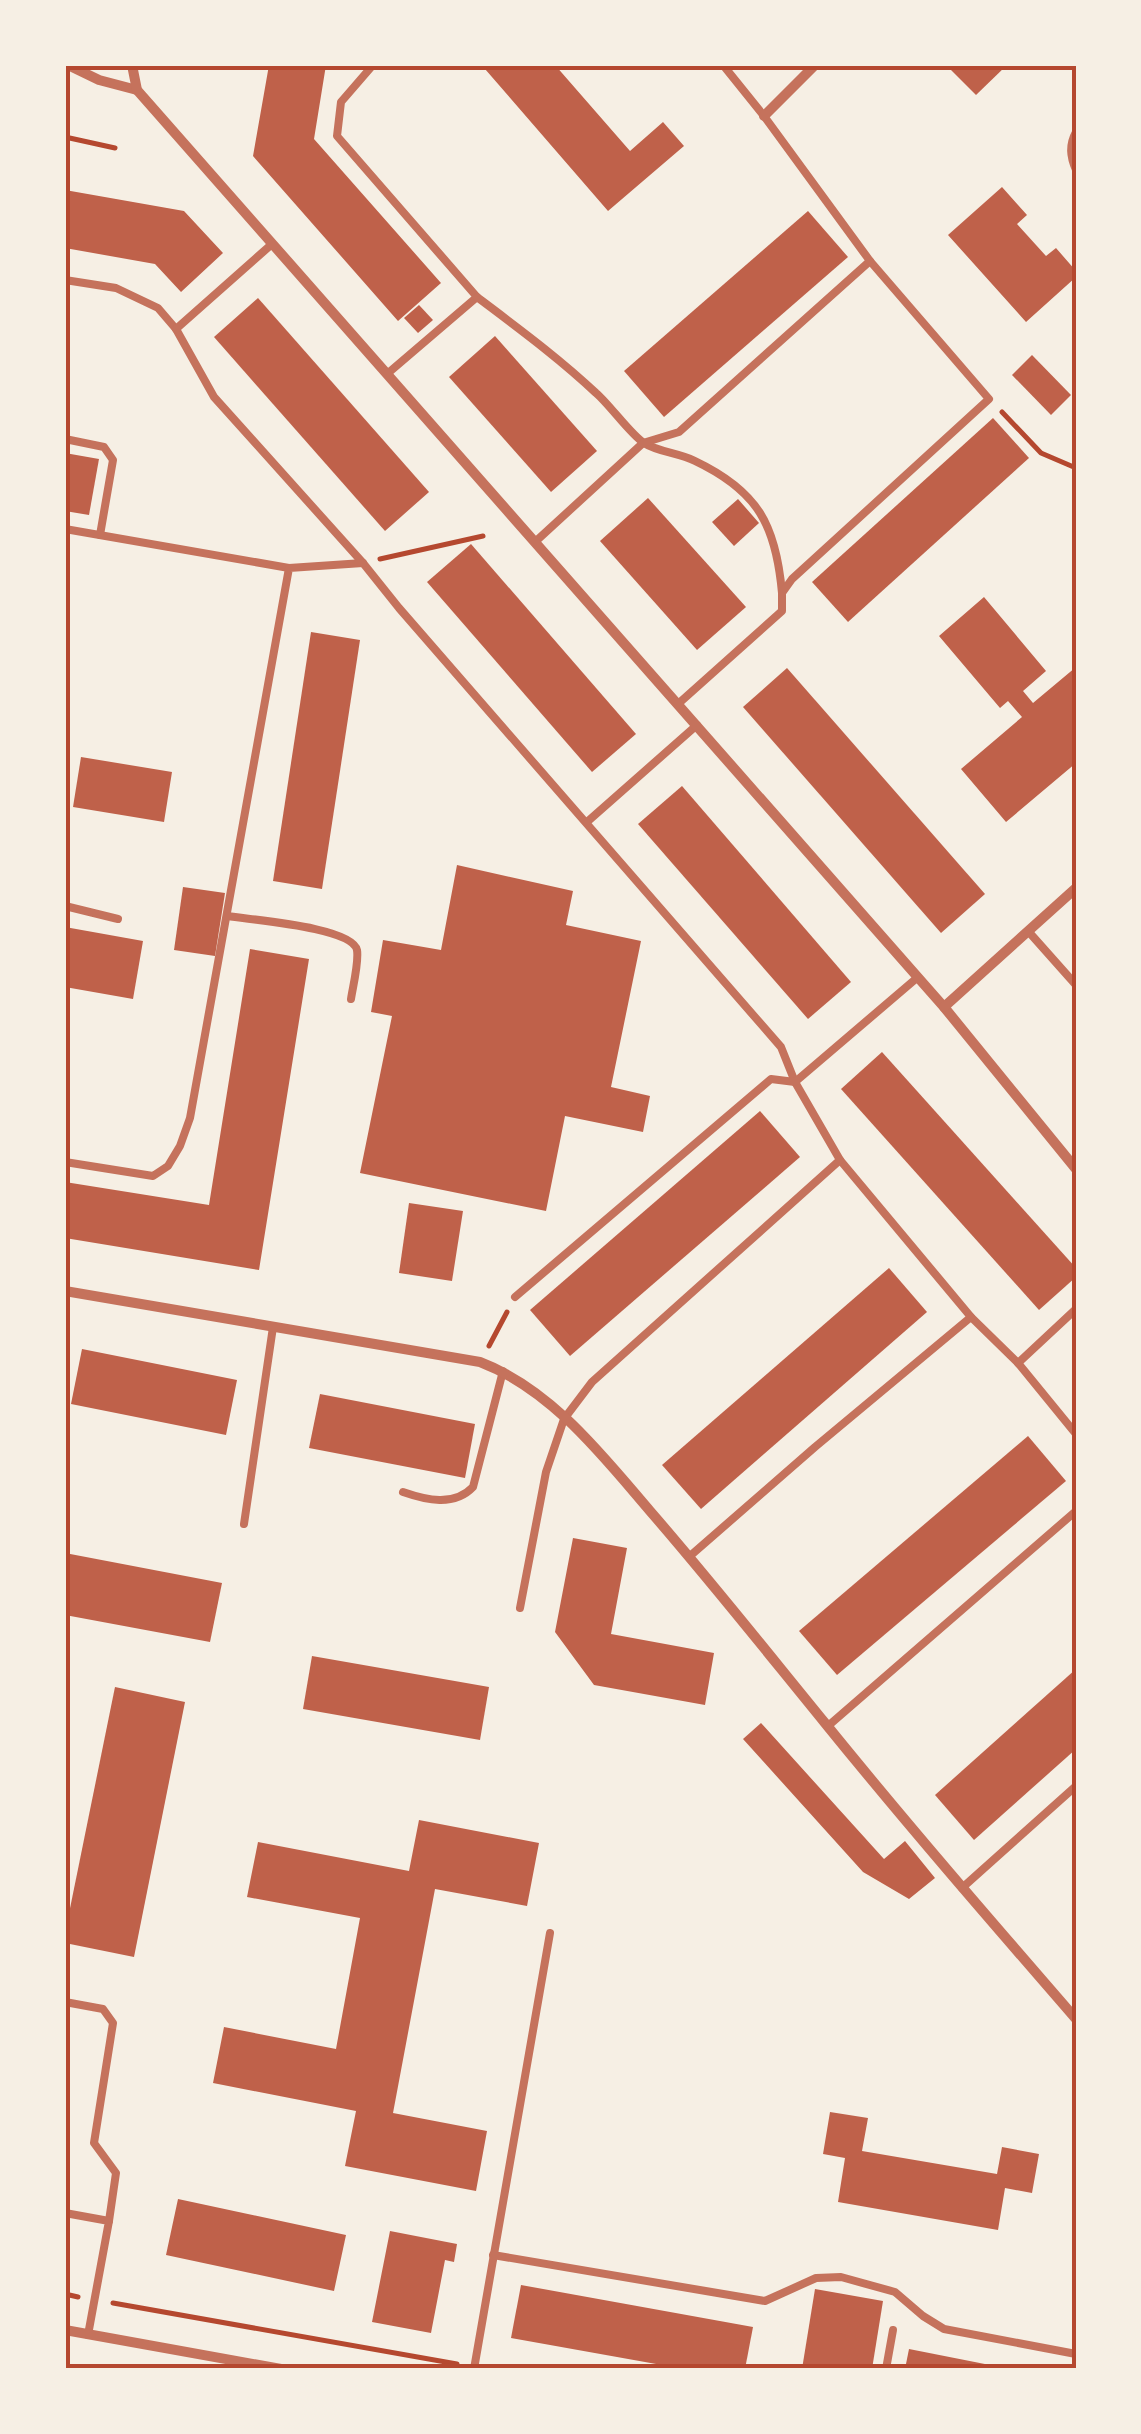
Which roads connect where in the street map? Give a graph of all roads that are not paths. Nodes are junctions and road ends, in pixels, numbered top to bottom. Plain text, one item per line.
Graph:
1 (68, 65) edge
2 (132, 65) edge
3 (373, 65) edge
4 (723, 65) edge
5 (814, 65) edge
6 (137, 90) junction
7 (764, 116) junction
8 (1076, 132) edge
9 (1076, 170) edge
10 (272, 244) junction
11 (870, 261) junction
12 (65, 280) edge
13 (477, 297) junction
14 (176, 328) junction
15 (387, 374) junction
16 (65, 439) edge
17 (644, 442) junction
18 (65, 529) edge
19 (100, 535) junction
20 (535, 542) junction
21 (363, 562) junction
22 (289, 568) junction
23 (782, 592) junction
24 (678, 704) junction
25 (697, 725) junction
26 (587, 822) junction
27 (1076, 888) edge
28 (65, 906) edge
29 (228, 916) junction
30 (118, 918) dead end
31 (1028, 931) junction
32 (918, 977) junction
33 (1076, 984) edge
34 (351, 999) dead end
35 (944, 1007) junction
36 (795, 1082) junction
37 (840, 1160) junction
38 (65, 1162) edge
39 (1076, 1169) edge
40 (65, 1291) edge
41 (515, 1297) road end
42 (1076, 1310) edge
43 (971, 1316) junction
44 (273, 1327) junction
45 (1018, 1363) junction
46 (503, 1371) junction
47 (564, 1418) junction
48 (1076, 1434) edge
49 (402, 1492) dead end
50 (1076, 1511) edge
51 (244, 1524) dead end
52 (690, 1556) junction
53 (520, 1608) dead end
54 (828, 1726) junction
55 (1076, 1786) edge
56 (962, 1888) junction
57 (550, 1933) dead end
58 (65, 2002) edge
59 (1076, 2019) edge
60 (65, 2213) edge
61 (108, 2222) junction
62 (494, 2255) junction
63 (65, 2330) edge
64 (894, 2330) dead end
65 (88, 2334) junction
66 (1076, 2354) edge
67 (474, 2368) edge
68 (281, 2369) edge
69 (886, 2369) edge

1 - 6 street
2 - 6 street
3 - 13 lane
4 - 7 lane
5 - 7 street
6 - 10 street
7 - 11 lane
8 - 9 lane
10 - 14 lane
10 - 15 street
11 - 17 lane
11 - 23 lane
12 - 14 lane
13 - 15 lane
13 - 17 lane
14 - 21 lane
15 - 20 street
16 - 19 lane
17 - 20 lane
17 - 23 lane
18 - 19 lane
19 - 22 lane
20 - 24 street
21 - 22 lane
21 - 26 lane
22 - 29 lane
23 - 24 lane
24 - 25 street
25 - 26 lane
25 - 32 street
26 - 36 lane
27 - 31 street
28 - 30 lane
29 - 34 lane
29 - 38 lane
31 - 33 lane
31 - 35 street
32 - 35 street
32 - 36 lane
35 - 39 street
36 - 37 lane
36 - 41 lane
37 - 43 lane
37 - 47 lane
40 - 44 street
42 - 45 lane
43 - 45 lane
43 - 52 lane
44 - 46 street
44 - 51 lane
45 - 48 lane
46 - 47 street
46 - 49 lane
47 - 52 street
47 - 53 lane
50 - 54 lane
52 - 54 street
54 - 56 street
55 - 56 lane
56 - 59 street
57 - 62 lane
58 - 61 lane
60 - 61 lane
61 - 65 lane
62 - 66 lane
62 - 67 lane
63 - 65 street
64 - 69 lane
65 - 68 street

